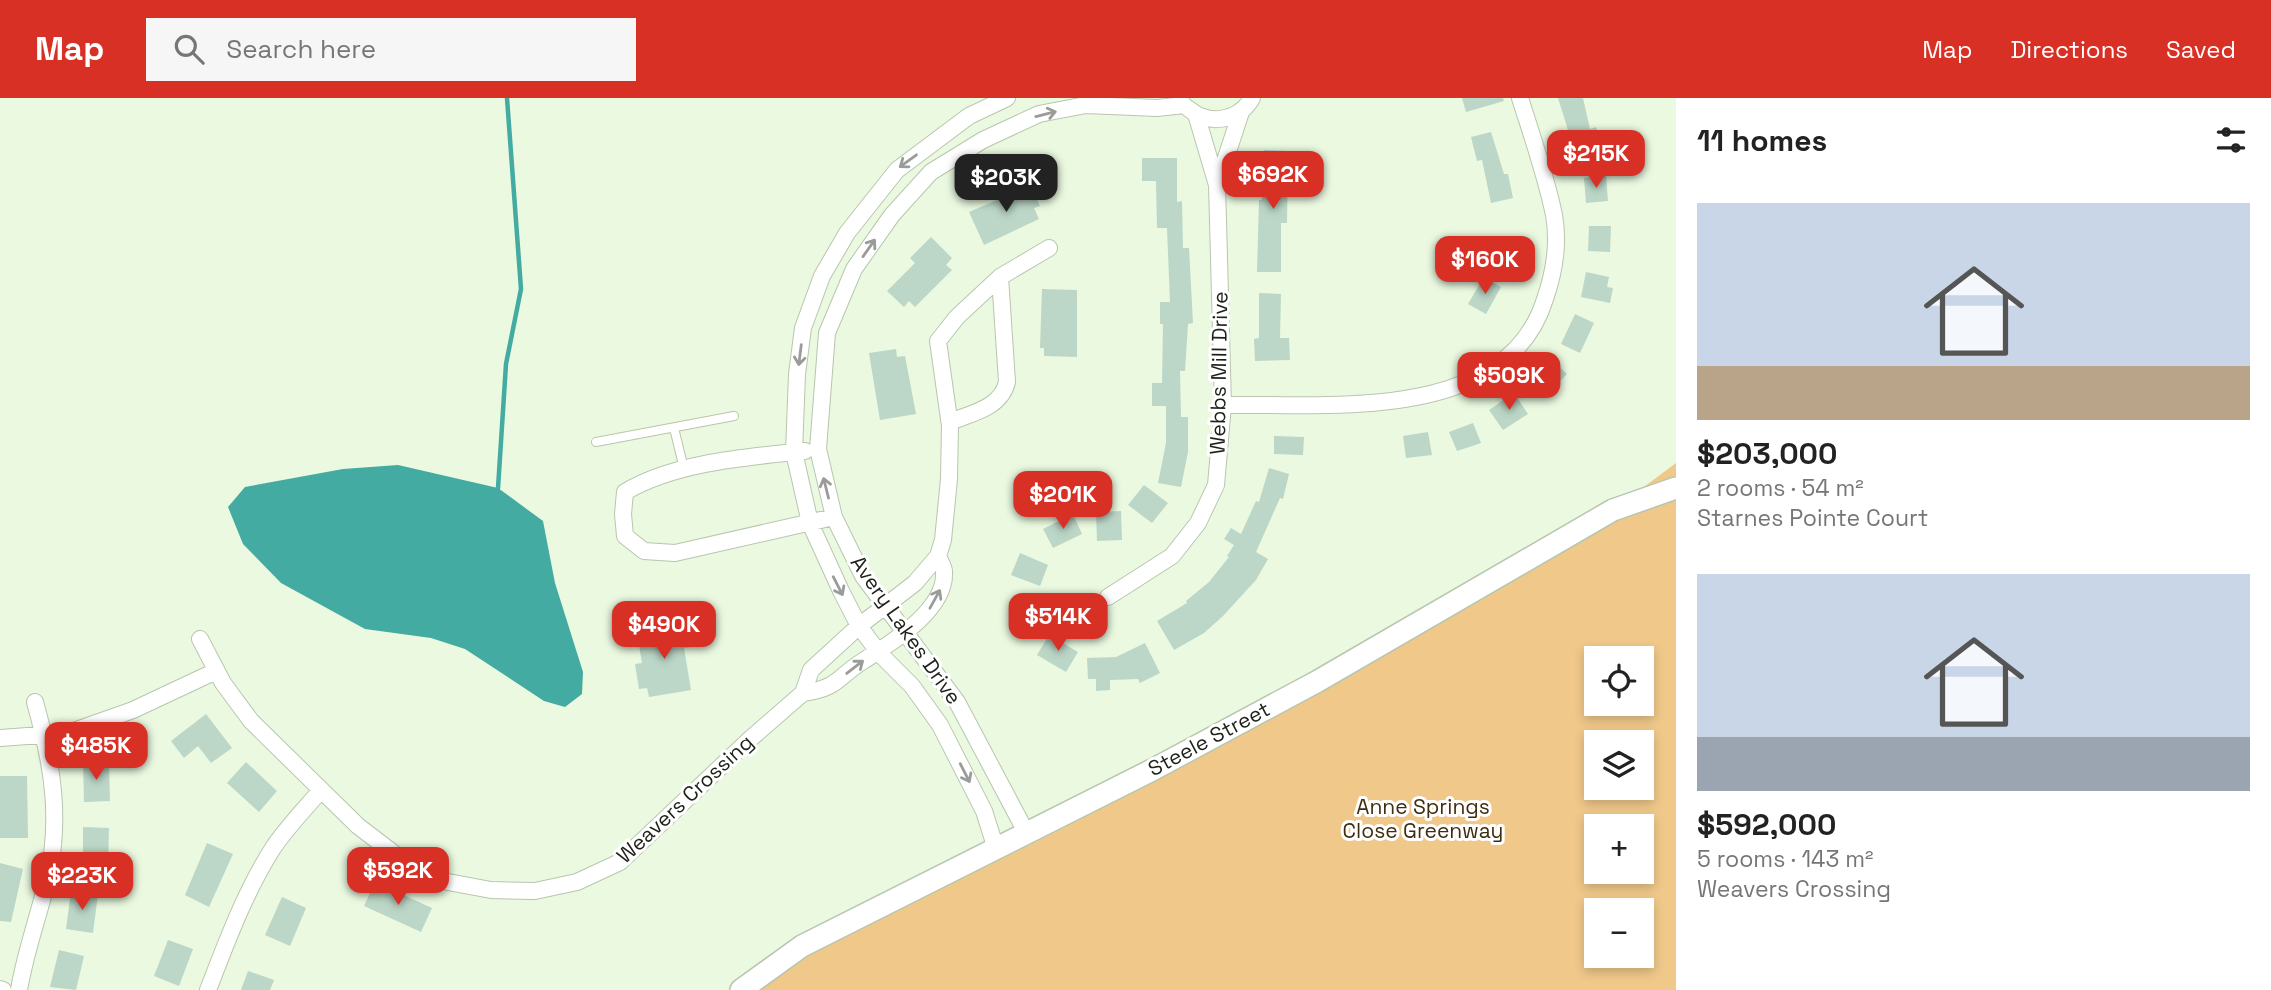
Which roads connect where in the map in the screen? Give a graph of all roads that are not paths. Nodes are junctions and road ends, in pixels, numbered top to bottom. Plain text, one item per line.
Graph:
1 (1007, 98) edge
2 (1252, 98) edge
3 (1520, 98) edge
4 (1186, 106) edge
5 (1241, 111) junction
6 (1217, 185) junction
7 (1049, 248) dead end
8 (832, 259) junction
9 (854, 269) junction
10 (1000, 277) junction
11 (1223, 405) junction
12 (734, 416) dead end
13 (950, 422) junction
14 (674, 428) junction
15 (596, 442) dead end
16 (818, 449) junction
17 (794, 452) junction
18 (684, 469) junction
19 (1676, 488) edge
20 (834, 517) junction
21 (810, 523) junction
22 (938, 556) junction
23 (1108, 597) dead end
24 (886, 607) junction
25 (859, 626) junction
26 (905, 633) junction
27 (200, 639) dead end
28 (879, 653) junction
29 (216, 671) junction
30 (803, 693) junction
31 (35, 702) dead end
32 (45, 737) junction
33 (0, 738) edge
34 (321, 790) junction
35 (1027, 834) junction
36 (996, 849) junction
37 (19, 990) edge
38 (208, 990) edge
39 (741, 990) edge

1 -> 8 street
2 - 5 street
3 - 11 street
4 - 5 street, Avery Lakes Drive
4 - 6 street, Webbs Mill Drive
9 -> 4 street, Avery Lakes Drive
5 - 6 street, Webbs Mill Drive
6 - 11 street, Webbs Mill Drive
7 - 10 street
8 - 9 street
8 -> 17 street
9 - 16 street, Avery Lakes Drive
10 - 13 street
10 - 13 street
11 - 23 street, Webbs Mill Drive
12 - 14 lane
13 - 22 street
14 - 15 lane
14 - 18 lane
16 - 17 street
20 -> 16 street, Avery Lakes Drive
17 - 18 street
17 - 21 street, Avery Lakes Drive
18 - 21 street
19 - 35 street, Steele Street
20 - 21 street
20 - 24 street, Avery Lakes Drive
21 -> 25 street, Avery Lakes Drive
22 - 24 street, Weavers Crossing
26 -> 22 street, Weavers Crossing
24 - 25 street, Weavers Crossing
24 - 26 street, Avery Lakes Drive
25 - 28 street, Avery Lakes Drive
25 - 30 street, Weavers Crossing
26 - 28 street, Weavers Crossing
26 - 35 street, Avery Lakes Drive
27 - 29 street, Weavers Crossing
30 -> 28 street, Weavers Crossing
28 -> 36 street, Avery Lakes Drive
29 - 32 street
29 - 34 street, Weavers Crossing
30 - 34 street, Weavers Crossing
31 - 32 street
32 - 33 street
32 - 37 street
34 - 38 street
35 - 36 street, Steele Street
36 - 39 street, Steele Street

